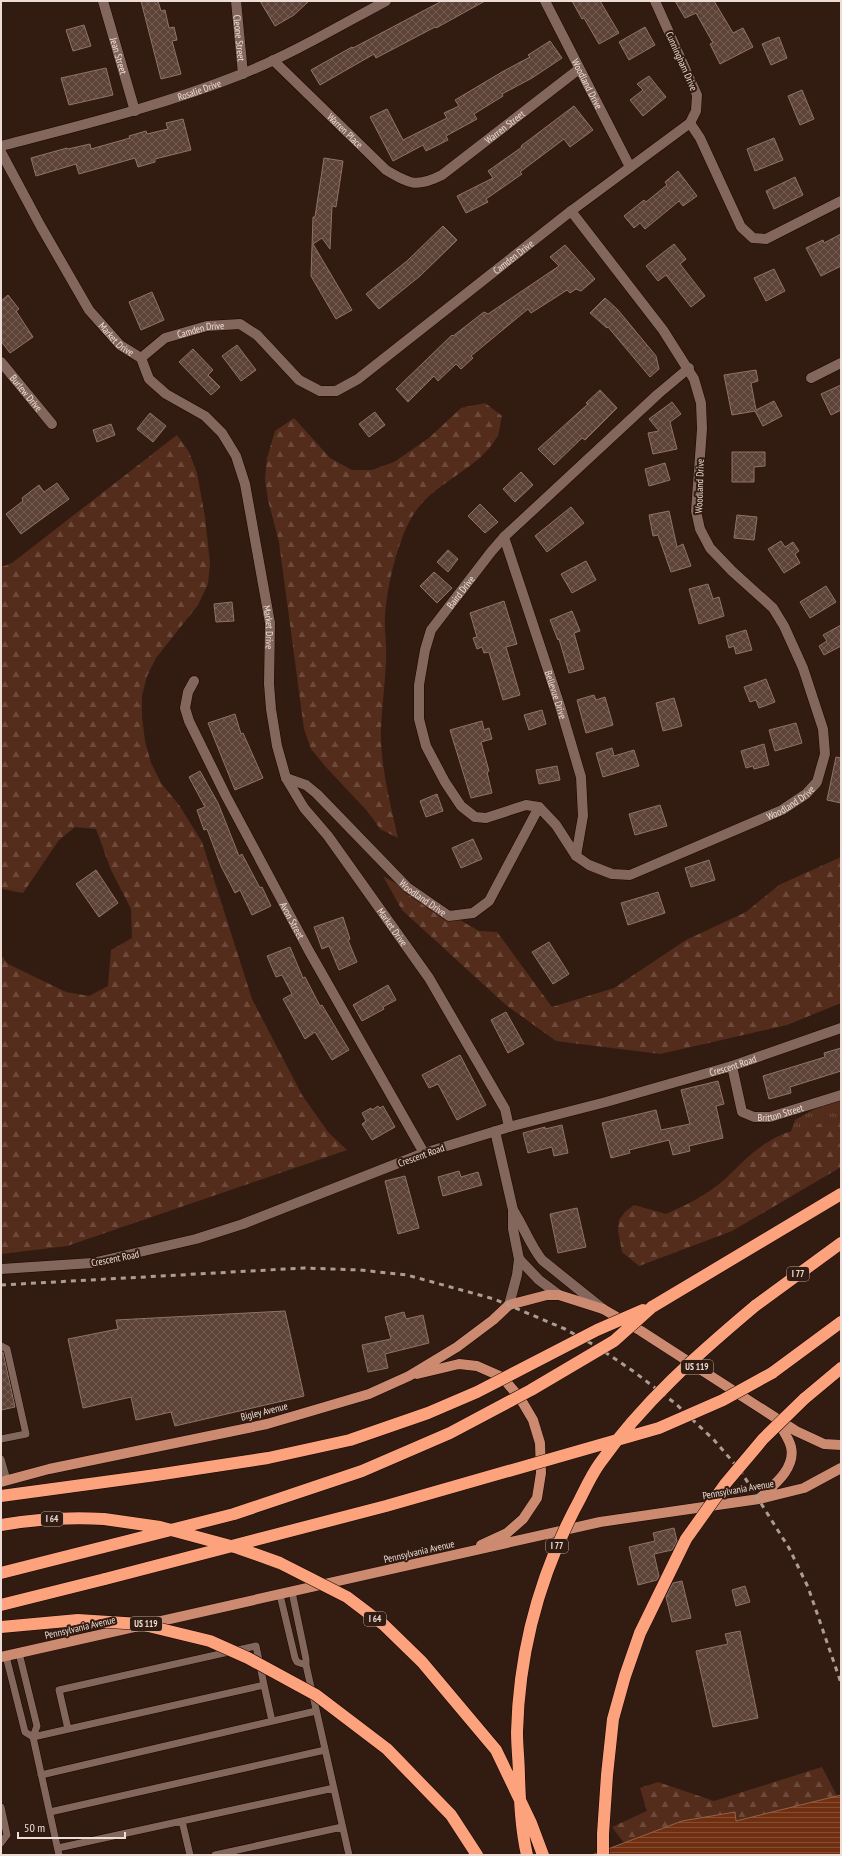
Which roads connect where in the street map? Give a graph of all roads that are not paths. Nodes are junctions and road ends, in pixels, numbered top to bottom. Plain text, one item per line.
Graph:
1 (103, 1) edge
2 (236, 1) edge
3 (386, 1) edge
4 (545, 1) edge
5 (655, 1) edge
6 (273, 60) junction
7 (579, 69) junction
8 (243, 74) junction
9 (135, 111) junction
10 (690, 123) junction
11 (1, 146) edge
12 (1, 152) edge
13 (630, 167) junction
14 (427, 183) joint
15 (841, 201) edge
16 (571, 211) junction
17 (141, 358) junction
18 (1, 362) edge
19 (841, 363) edge
20 (689, 368) junction
21 (811, 378) dead end
22 (52, 424) dead end
23 (504, 537) junction
24 (194, 681) dead end
25 (286, 778) junction
26 (539, 807) junction
27 (576, 856) junction
28 (841, 1028) edge
29 (732, 1066) junction
30 (841, 1095) edge
31 (509, 1127) junction
32 (495, 1131) junction
33 (424, 1153) junction
34 (841, 1194) edge
35 (513, 1210) junction
36 (841, 1243) edge
37 (519, 1259) junction
38 (1, 1269) edge
39 (559, 1295) junction
40 (509, 1306) junction
41 (652, 1307) junction
42 (603, 1309) junction
43 (841, 1322) edge
44 (1, 1346) edge
45 (841, 1368) edge
46 (409, 1376) junction
47 (776, 1418) junction
48 (1, 1439) edge
49 (841, 1445) edge
50 (1, 1459) edge
51 (841, 1468) edge
52 (4, 1481) edge
53 (1, 1496) edge
54 (759, 1499) junction
55 (1, 1525) edge
56 (461, 1554) junction
57 (1, 1573) edge
58 (292, 1592) junction
59 (280, 1595) junction
60 (1, 1605) edge
61 (1, 1627) edge
62 (19, 1652) junction
63 (4, 1656) edge
64 (306, 1665) junction
65 (264, 1685) junction
66 (316, 1711) junction
67 (272, 1721) junction
68 (68, 1729) junction
69 (33, 1737) junction
70 (325, 1750) junction
71 (41, 1775) junction
72 (334, 1788) junction
73 (1, 1807) edge
74 (50, 1812) junction
75 (182, 1821) junction
76 (342, 1827) junction
77 (1, 1843) edge
78 (59, 1852) edge
79 (190, 1855) edge
80 (215, 1855) edge
81 (349, 1855) edge
82 (477, 1855) edge
83 (527, 1855) edge
84 (543, 1855) edge
85 (604, 1855) edge

1 - 9 street, Jean Street
2 - 8 street, Cleone Street
3 - 6 street, Rosalie Drive
4 - 7 street, Woodland Drive
5 - 10 street, Cunningham Drive
6 - 8 street, Rosalie Drive
6 - 14 street, Warren Place
7 - 13 street, Woodland Drive
7 - 14 street, Warren Street
8 - 9 street, Rosalie Drive
9 - 11 street, Rosalie Drive
10 - 13 street, Camden Drive
10 - 15 street
12 - 17 street, Market Drive
13 - 16 street, Camden Drive
16 - 17 street, Camden Drive
16 - 20 street, Woodland Drive
17 - 25 street, Market Drive
18 - 22 street, Burlew Drive
19 - 21 street
20 - 23 street, Baird Drive
20 - 27 street, Woodland Drive
23 - 26 street, Baird Drive
23 - 27 street, Bellevue Drive
24 - 33 street, Avon Street
25 - 26 street, Woodland Drive
25 - 31 street, Market Drive
26 - 27 street, Woodland Drive
28 - 29 street, Crescent Road
29 - 30 street, Britton Street
29 - 31 street, Crescent Road
31 - 32 street, Crescent Road
32 - 33 street, Crescent Road
32 - 35 street
33 - 38 street, Crescent Road
34 - 41 highway
35 - 37 street
35 - 42 street
36 - 83 highway, I 77, bridge
37 - 39 street
37 - 40 street
39 - 40 main road, Bigley Avenue / US 119
39 - 42 main road, US 119
40 - 46 main road, Bigley Avenue / US 119
41 - 53 highway, bridge
41 - 57 highway, bridge
42 - 47 main road, US 119
43 - 60 highway, bridge
44 - 48 lane
45 - 85 highway, bridge
46 - 52 main road, Bigley Avenue / US 119
46 - 56 main road
47 - 49 main road, US 119
47 - 54 main road
50 - 52 lane
51 - 54 main road, Pennsylvania Avenue / US 119
54 - 56 main road, Pennsylvania Avenue / US 119
55 - 84 highway, I 64, bridge
56 - 58 main road, Pennsylvania Avenue / US 119
58 - 59 main road, Pennsylvania Avenue / US 119
58 - 64 lane
59 - 62 main road, Pennsylvania Avenue / US 119
59 - 64 lane
61 - 82 highway, bridge
62 - 63 main road, Pennsylvania Avenue / US 119
62 - 69 lane
63 - 69 lane
64 - 66 lane
65 - 67 lane
65 - 68 lane
65 - 68 lane
66 - 67 lane
66 - 70 lane
67 - 71 lane
68 - 69 lane
69 - 71 lane
70 - 72 lane
70 - 74 lane
71 - 74 lane
72 - 75 lane
72 - 76 lane
73 - 77 lane
74 - 78 lane
75 - 78 lane
75 - 79 lane
76 - 80 lane
76 - 81 lane

